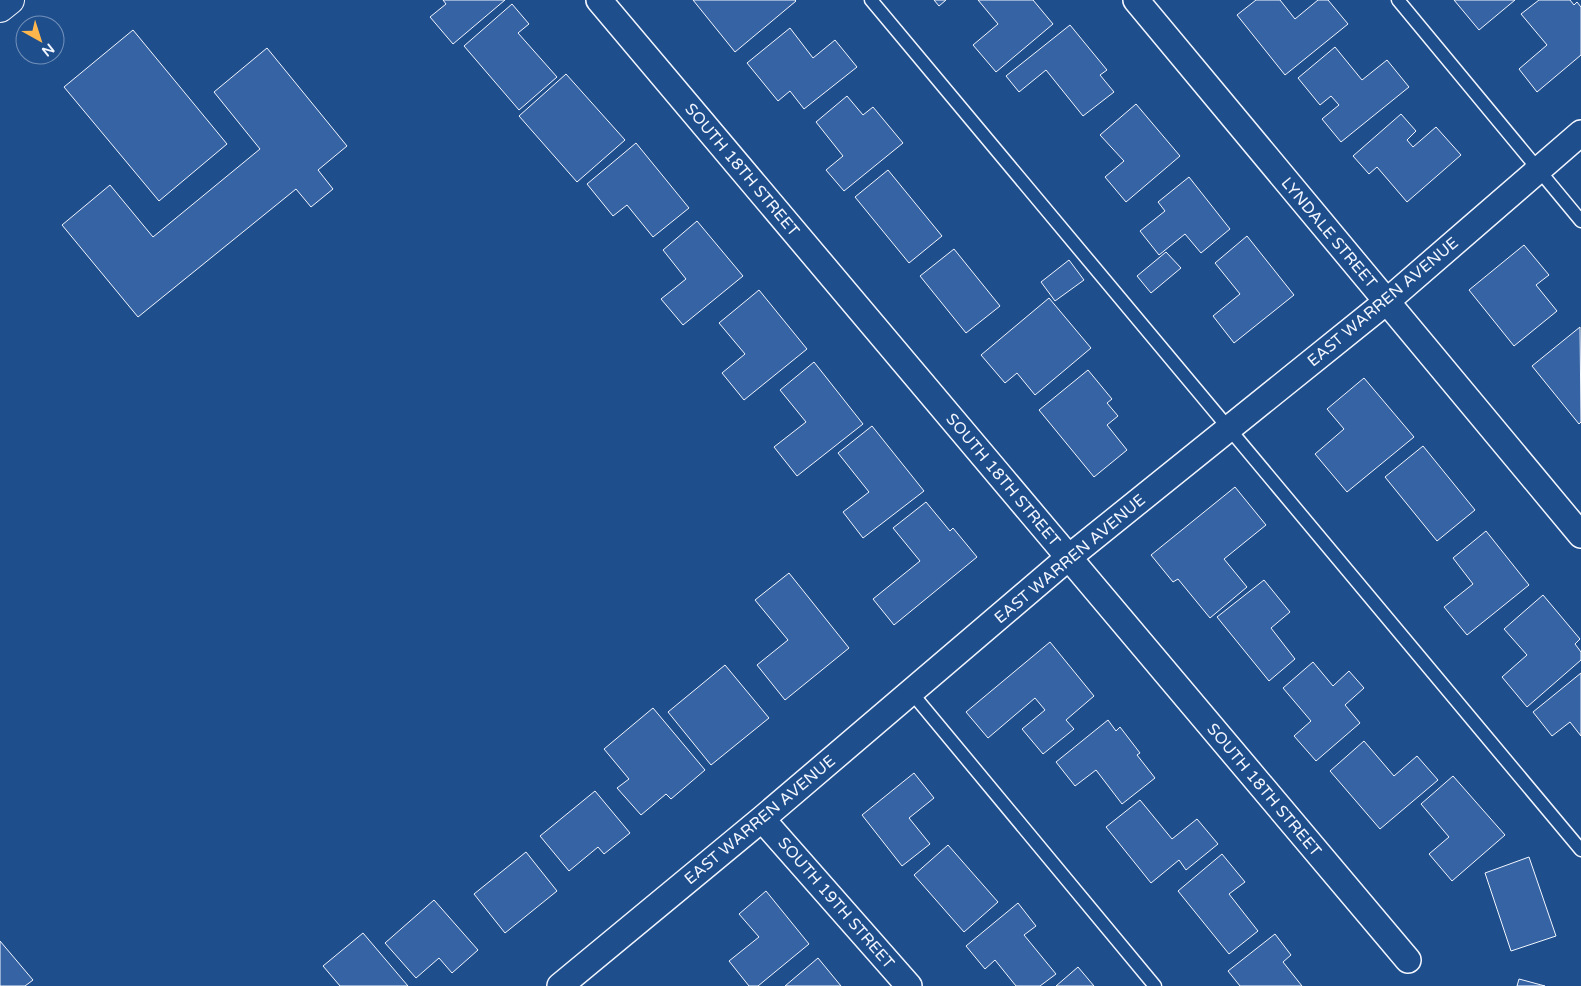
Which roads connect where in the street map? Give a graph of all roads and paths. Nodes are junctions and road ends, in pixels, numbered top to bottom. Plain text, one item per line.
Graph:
1 (10, 0) edge
2 (599, 0) edge
3 (871, 0) edge
4 (1136, 0) edge
5 (1398, 0) edge
6 (0, 8) edge
7 (1581, 133) edge
8 (1539, 170) junction
9 (1581, 221) edge
10 (1386, 302) junction
11 (1229, 429) junction
12 (1581, 535) edge
13 (1068, 558) junction
14 (912, 692) junction
15 (762, 819) junction
16 (1581, 850) edge
17 (1408, 960) dead end
18 (560, 986) edge
19 (909, 986) edge
20 (1156, 986) edge

1 - 6 street
2 - 13 street, SOUTH 18TH STREET
3 - 11 lane
4 - 10 street, LYNDALE STREET
5 - 8 lane
7 - 8 street, EAST WARREN AVENUE
8 - 9 lane
8 - 10 street, EAST WARREN AVENUE
10 - 11 street, EAST WARREN AVENUE
10 - 12 street, LYNDALE STREET
11 - 13 street, EAST WARREN AVENUE
11 - 16 lane
13 - 14 street, EAST WARREN AVENUE
13 - 17 street, SOUTH 18TH STREET
14 - 15 street, EAST WARREN AVENUE
14 - 20 lane
15 - 18 street, EAST WARREN AVENUE
15 - 19 street, SOUTH 19TH STREET

